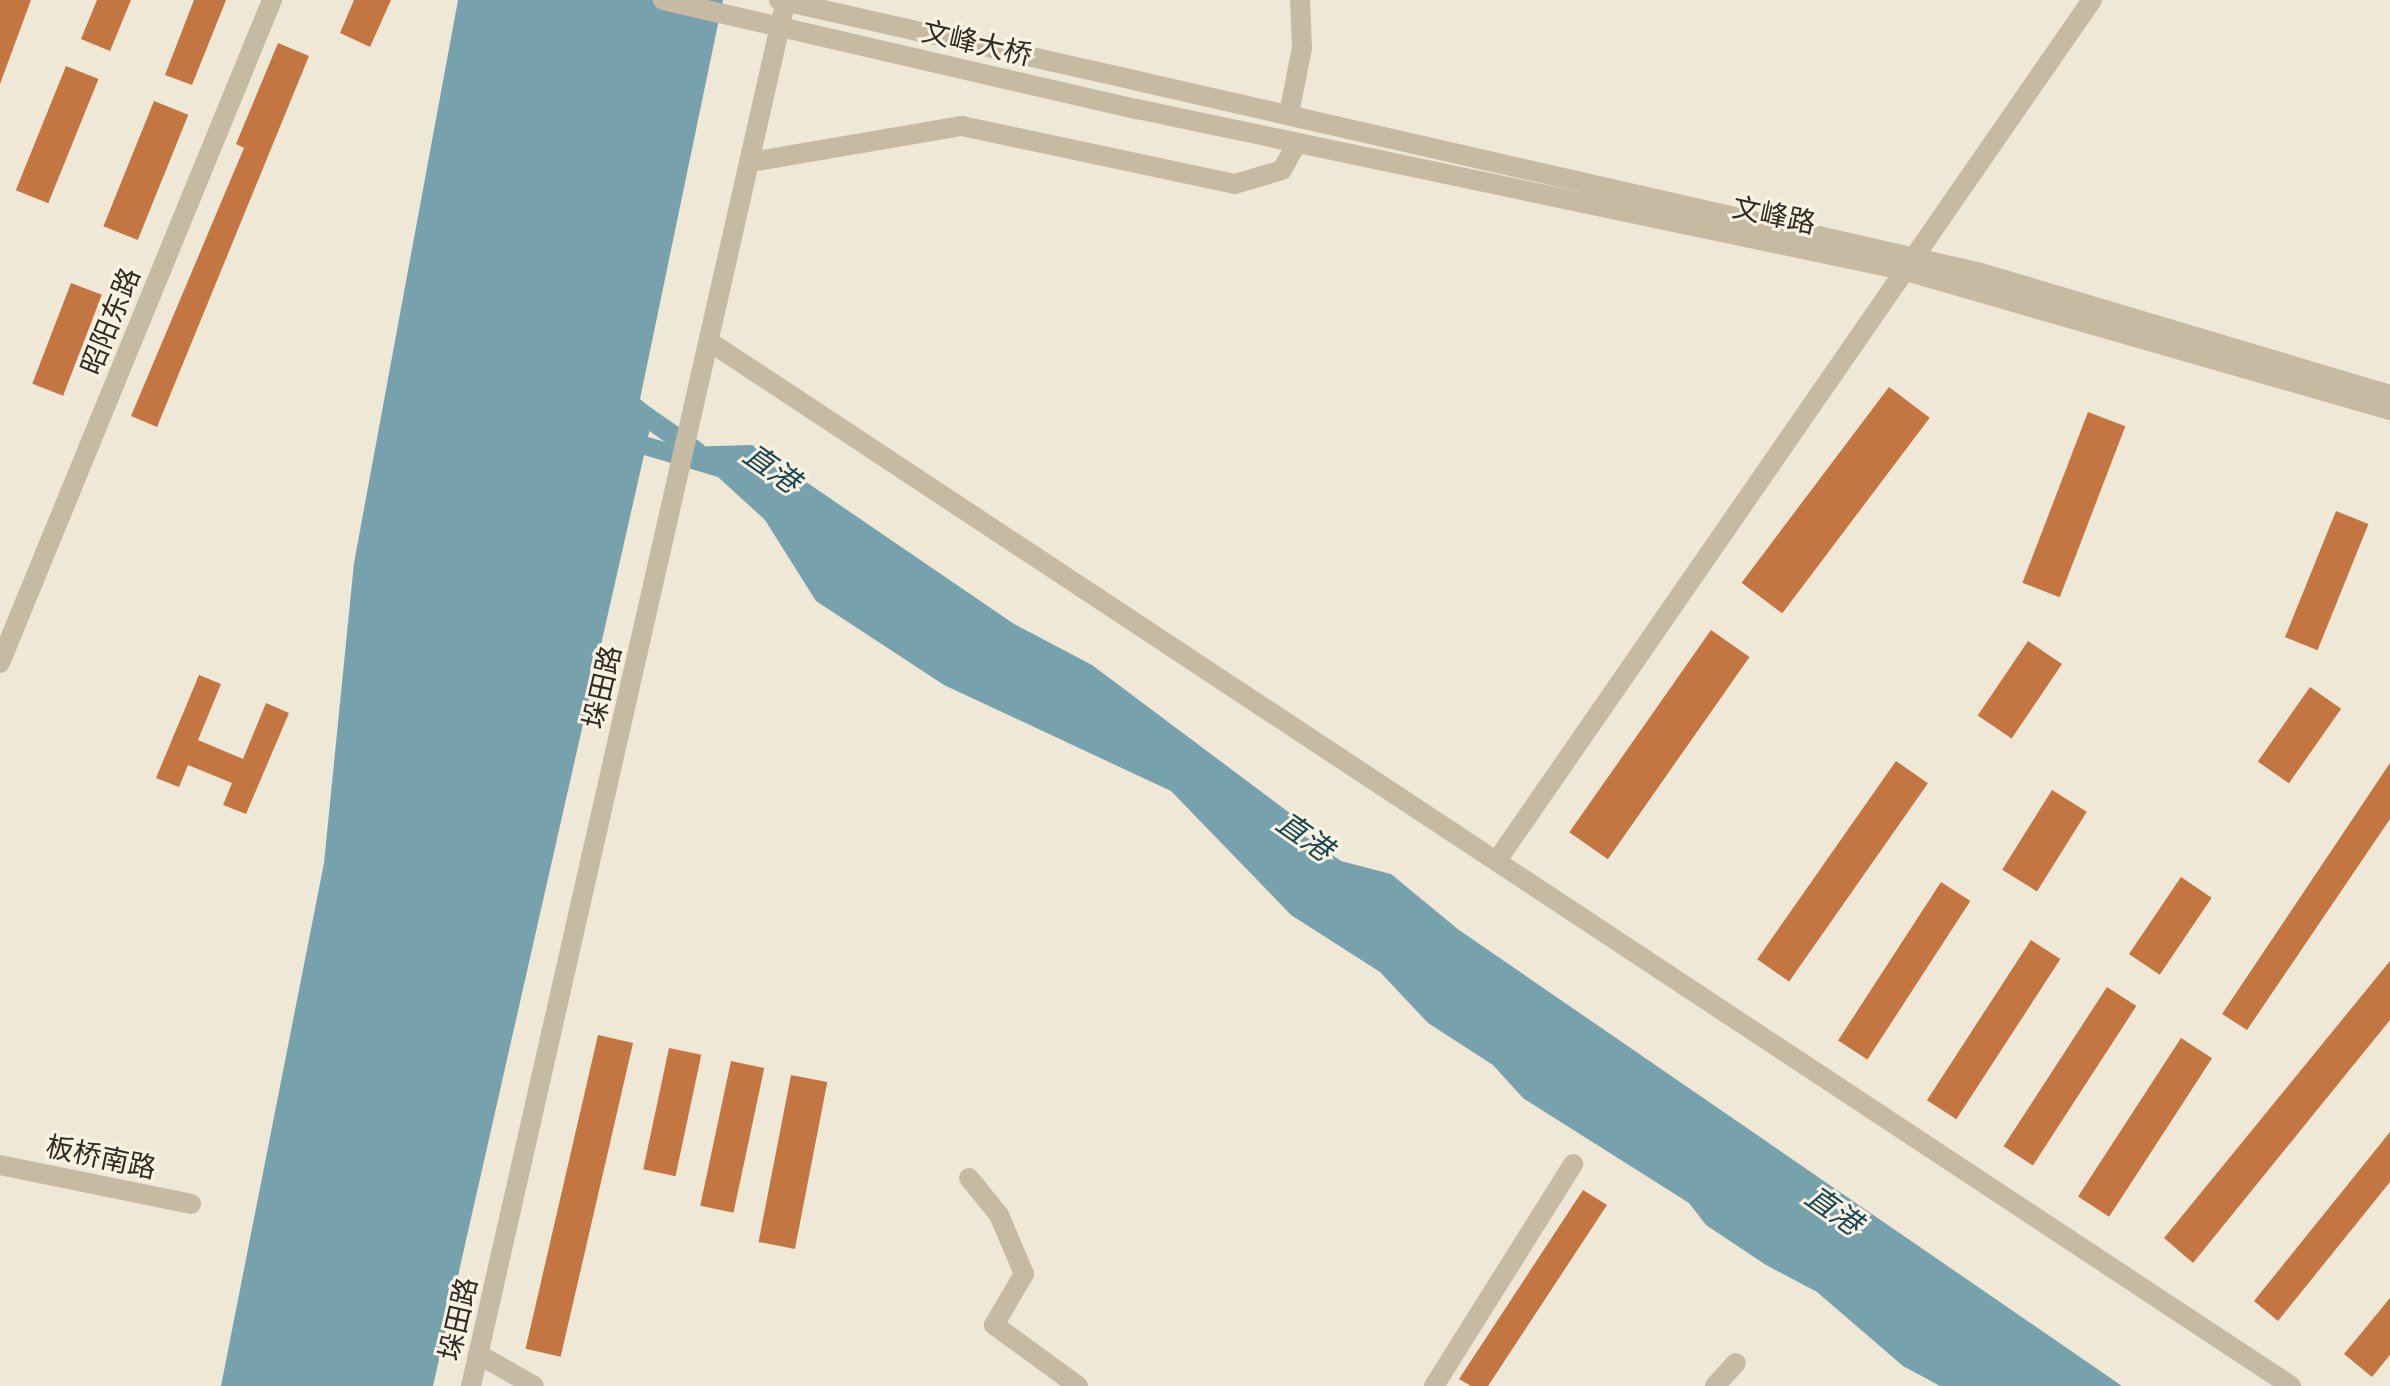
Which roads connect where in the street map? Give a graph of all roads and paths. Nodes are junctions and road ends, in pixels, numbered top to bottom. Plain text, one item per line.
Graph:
1 (272, 0) edge
2 (663, 0) edge
3 (779, 0) edge
4 (786, 0) edge
5 (1300, 0) edge
6 (2092, 0) edge
7 (1142, 82) joint
8 (1137, 109) joint
9 (1289, 114) junction
10 (1297, 143) junction
11 (751, 162) junction
12 (1907, 264) junction
13 (713, 344) junction
14 (2390, 395) edge
15 (2390, 410) edge
16 (0, 663) edge
17 (1498, 859) junction
18 (1573, 1164) dead end
19 (0, 1165) edge
20 (969, 1178) dead end
21 (191, 1204) dead end
22 (478, 1354) junction
23 (1736, 1363) dead end
24 (471, 1386) edge
25 (534, 1386) edge
26 (1078, 1386) edge
27 (1434, 1386) edge
28 (1715, 1386) edge
29 (2291, 1386) edge

1 - 16 street, 昭阳东路
2 - 8 street, 文峰大桥, bridge
3 - 7 street, 文峰大桥, bridge
4 - 11 street, 垛田路
5 - 9 street
6 - 12 street
7 - 9 street, 文峰路
8 - 10 street, 文峰路
9 - 12 street, 文峰路
10 - 11 street
10 - 12 street, 文峰路
11 - 13 street, 垛田路
12 - 14 street, 文峰路
12 - 15 street, 文峰路
12 - 17 street
13 - 17 street
13 - 22 street, 垛田路
17 - 29 street
18 - 27 street
19 - 21 street, 板桥南路
20 - 26 street
22 - 24 street, 垛田路
22 - 25 street
23 - 28 street

